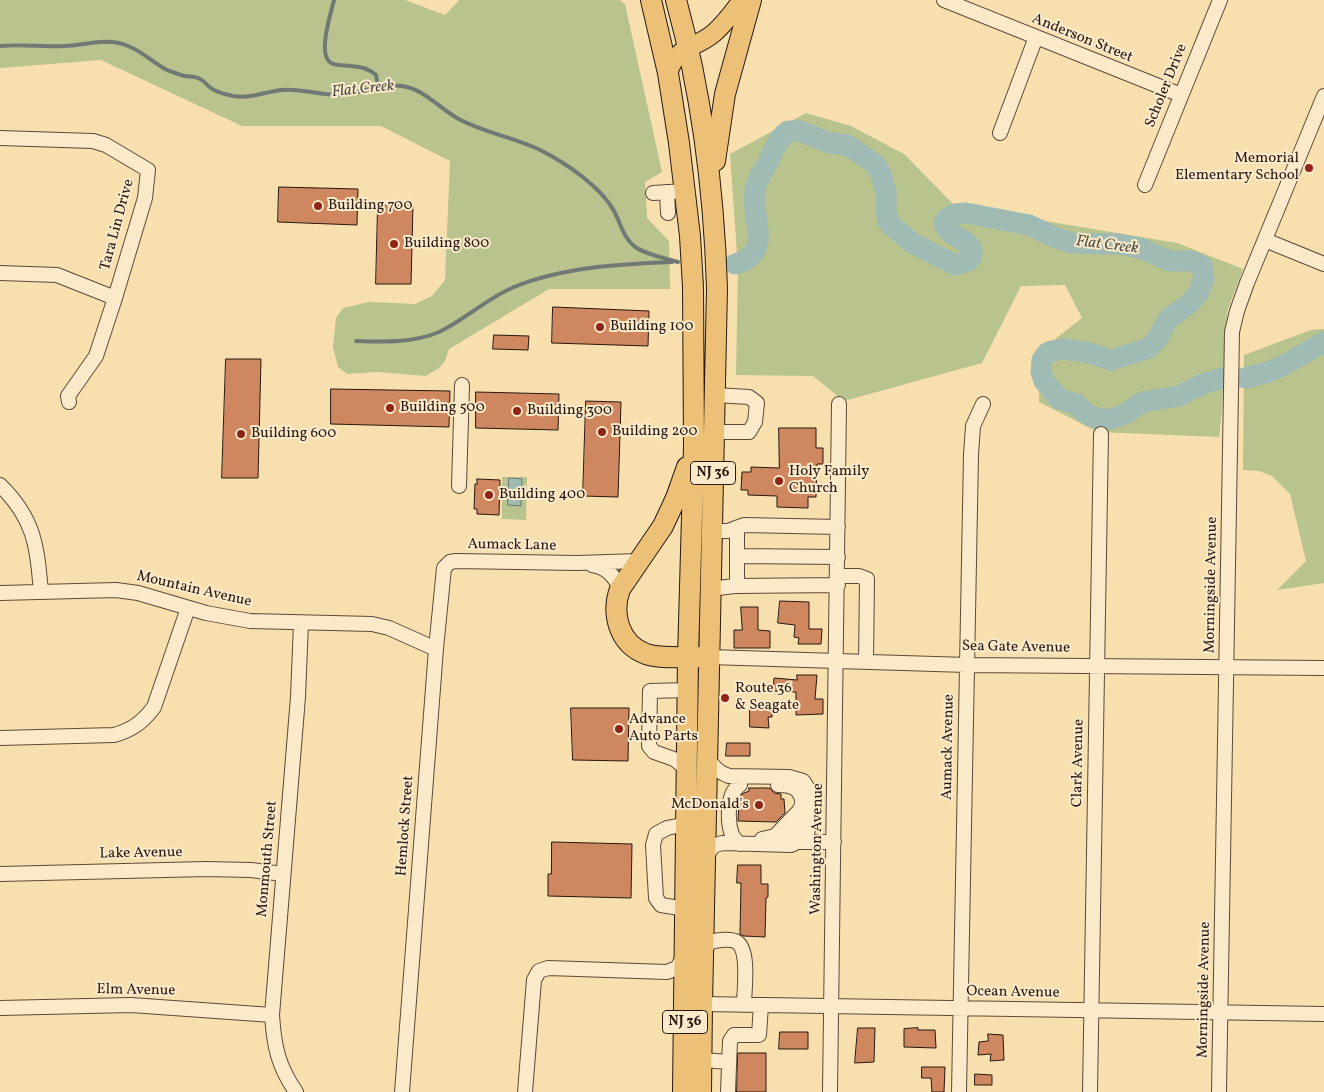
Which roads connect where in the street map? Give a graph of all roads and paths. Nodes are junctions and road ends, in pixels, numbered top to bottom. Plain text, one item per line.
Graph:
1 (651, 0) edge
2 (742, 0) edge
3 (751, 0) edge
4 (944, 0) edge
5 (1220, 0) edge
6 (679, 3) edge
7 (1036, 37) junction
8 (688, 48) junction
9 (668, 73) junction
10 (1181, 95) junction
11 (1324, 96) edge
12 (1000, 133) dead end
13 (0, 138) edge
14 (1146, 185) dead end
15 (711, 188) junction
16 (669, 192) junction
17 (668, 213) dead end
18 (1265, 240) junction
19 (1324, 264) edge
20 (0, 273) edge
21 (115, 298) junction
22 (462, 385) dead end
23 (715, 395) junction
24 (68, 402) dead end
25 (839, 404) dead end
26 (984, 404) dead end
27 (714, 432) junction
28 (1101, 434) dead end
29 (694, 446) junction
30 (0, 485) edge
31 (459, 486) dead end
32 (838, 527) junction
33 (737, 528) junction
34 (712, 531) junction
35 (737, 556) junction
36 (838, 557) junction
37 (639, 562) junction
38 (577, 563) junction
39 (447, 564) joint
40 (838, 581) junction
41 (737, 586) junction
42 (620, 589) junction
43 (710, 589) junction
44 (41, 592) junction
45 (0, 593) edge
46 (188, 608) junction
47 (301, 623) junction
48 (436, 649) junction
49 (688, 657) junction
50 (709, 657) junction
51 (837, 661) junction
52 (866, 662) junction
53 (967, 665) junction
54 (1097, 665) junction
55 (1227, 667) junction
56 (1324, 668) edge
57 (688, 690) junction
58 (0, 738) edge
59 (708, 759) junction
60 (687, 769) junction
61 (722, 774) junction
62 (740, 784) junction
63 (687, 824) junction
64 (800, 842) junction
65 (834, 842) junction
66 (742, 844) junction
67 (706, 857) junction
68 (0, 874) edge
69 (283, 874) junction
70 (686, 909) junction
71 (694, 952) junction
72 (702, 1004) junction
73 (744, 1005) junction
74 (761, 1005) junction
75 (831, 1006) junction
76 (0, 1008) edge
77 (961, 1008) junction
78 (1091, 1010) junction
79 (1220, 1012) junction
80 (1324, 1014) edge
81 (272, 1015) junction
82 (702, 1060) junction
83 (729, 1062) junction
84 (296, 1092) edge
85 (402, 1092) edge
86 (525, 1092) edge
87 (683, 1092) edge
88 (701, 1092) edge
89 (728, 1092) edge
90 (830, 1092) edge
91 (959, 1092) edge
92 (1090, 1092) edge
93 (1219, 1092) edge

1 - 9 highway, NJ 36
2 - 8 main road
3 - 15 highway
4 - 7 street, Anderson Street
5 - 10 street, Scholer Drive
6 - 8 highway, NJ 36
7 - 10 street, Anderson Street
7 - 12 street
8 - 9 main road
8 - 15 highway, NJ 36
9 - 16 highway, NJ 36
10 - 14 street, Scholer Drive
11 - 18 street, Morningside Avenue
13 - 21 street, Tara Lin Drive
15 - 23 highway, NJ 36
16 - 17 street
16 - 29 highway, NJ 36
18 - 19 street
18 - 55 street, Morningside Avenue
20 - 21 street
21 - 24 street, Tara Lin Drive
22 - 31 street
23 - 27 highway, NJ 36
23 - 27 street
25 - 32 street, Washington Avenue
26 - 53 street, Aumack Avenue
27 - 34 highway, NJ 36
28 - 54 street, Clark Avenue
29 - 37 highway
29 - 49 highway, NJ 36
30 - 44 street
32 - 33 street
32 - 36 street, Washington Avenue
33 - 34 street
33 - 35 street
34 - 43 highway, NJ 36
35 - 36 street
35 - 41 street
36 - 40 street, Washington Avenue
37 - 38 street, Aumack Lane
37 - 42 highway
38 - 39 street, Aumack Lane
38 - 42 street, Aumack Lane
39 - 48 street, Hemlock Street
40 - 41 street
40 - 51 street, Washington Avenue
40 - 52 street
41 - 43 street
42 - 49 highway
43 - 50 highway, NJ 36
44 - 45 street, Mountain Avenue
44 - 46 street, Mountain Avenue
46 - 47 street, Mountain Avenue
46 - 58 street
47 - 48 street, Mountain Avenue
47 - 69 street, Monmouth Street
48 - 85 street, Hemlock Street
49 - 50 highway
49 - 57 highway, NJ 36
50 - 51 street, Sea Gate Avenue
50 - 59 highway, NJ 36
51 - 52 street, Sea Gate Avenue
51 - 65 street, Washington Avenue
52 - 53 street, Sea Gate Avenue
53 - 54 street, Sea Gate Avenue
53 - 77 street, Aumack Avenue
54 - 55 street, Sea Gate Avenue
54 - 78 street, Clark Avenue
55 - 56 street, Sea Gate Avenue
55 - 79 street, Morningside Avenue
57 - 60 highway, NJ 36
57 - 60 street
59 - 61 street
59 - 67 highway, NJ 36
60 - 63 highway, NJ 36
61 - 62 street
61 - 64 street
62 - 66 street
62 - 66 street
63 - 70 highway, NJ 36
63 - 70 street
64 - 65 street
64 - 66 street
65 - 75 street, Washington Avenue
66 - 67 street
67 - 71 highway, NJ 36
68 - 69 street, Lake Avenue
69 - 81 street, Monmouth Street
70 - 71 highway, NJ 36
71 - 72 highway, NJ 36
71 - 73 street
71 - 86 street
71 - 87 highway, NJ 36
72 - 73 street, Ocean Avenue
72 - 82 highway, NJ 36
73 - 74 street, Ocean Avenue
74 - 75 street, Ocean Avenue
74 - 83 street
75 - 77 street, Ocean Avenue
75 - 90 street, Washington Avenue
76 - 81 street, Elm Avenue
77 - 78 street, Ocean Avenue
77 - 91 street, Aumack Avenue
78 - 79 street, Ocean Avenue
78 - 92 street, Clark Avenue
79 - 80 street, Ocean Avenue
79 - 93 street, Morningside Avenue
81 - 84 street, Monmouth Street
82 - 83 street
82 - 88 highway, NJ 36
83 - 89 street

